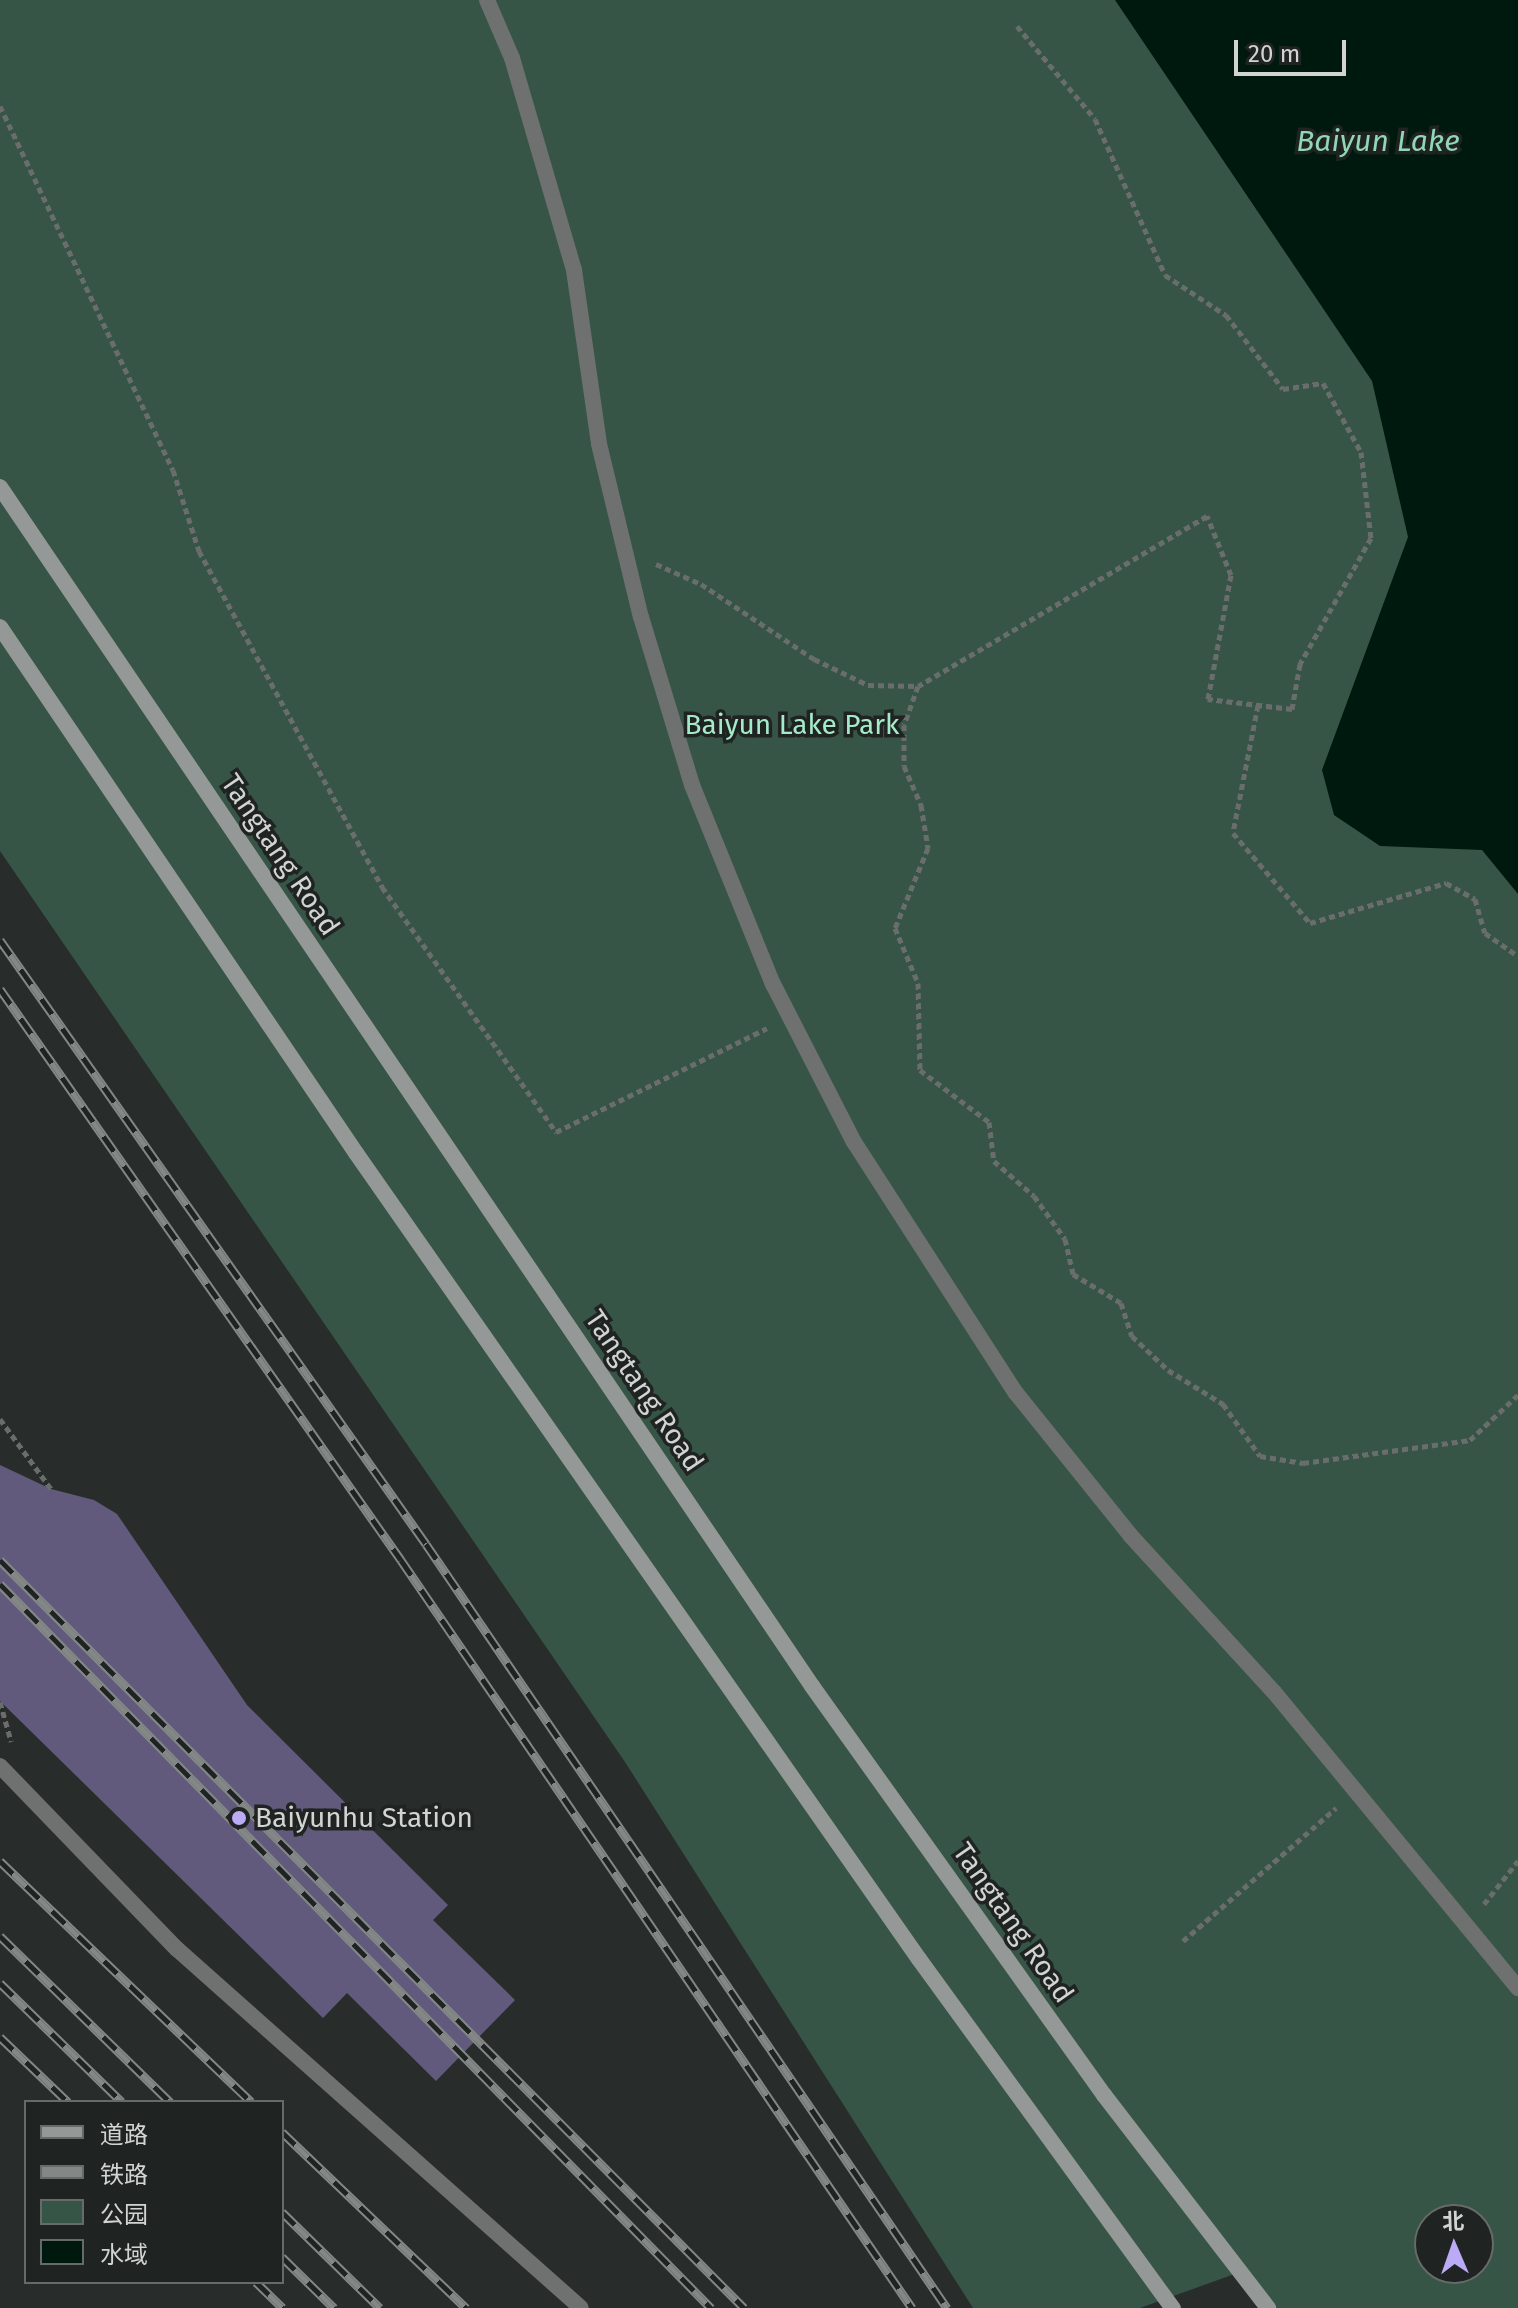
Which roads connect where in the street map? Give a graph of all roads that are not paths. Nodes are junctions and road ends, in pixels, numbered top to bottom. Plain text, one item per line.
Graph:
1 (487, 0) edge
2 (0, 487) edge
3 (0, 627) edge
4 (0, 1766) edge
5 (1518, 1988) edge
6 (581, 2308) edge
7 (1173, 2308) edge
8 (1268, 2308) edge

1 - 5 lane
2 - 8 street, Tangtang Road
3 - 7 street
4 - 6 lane

